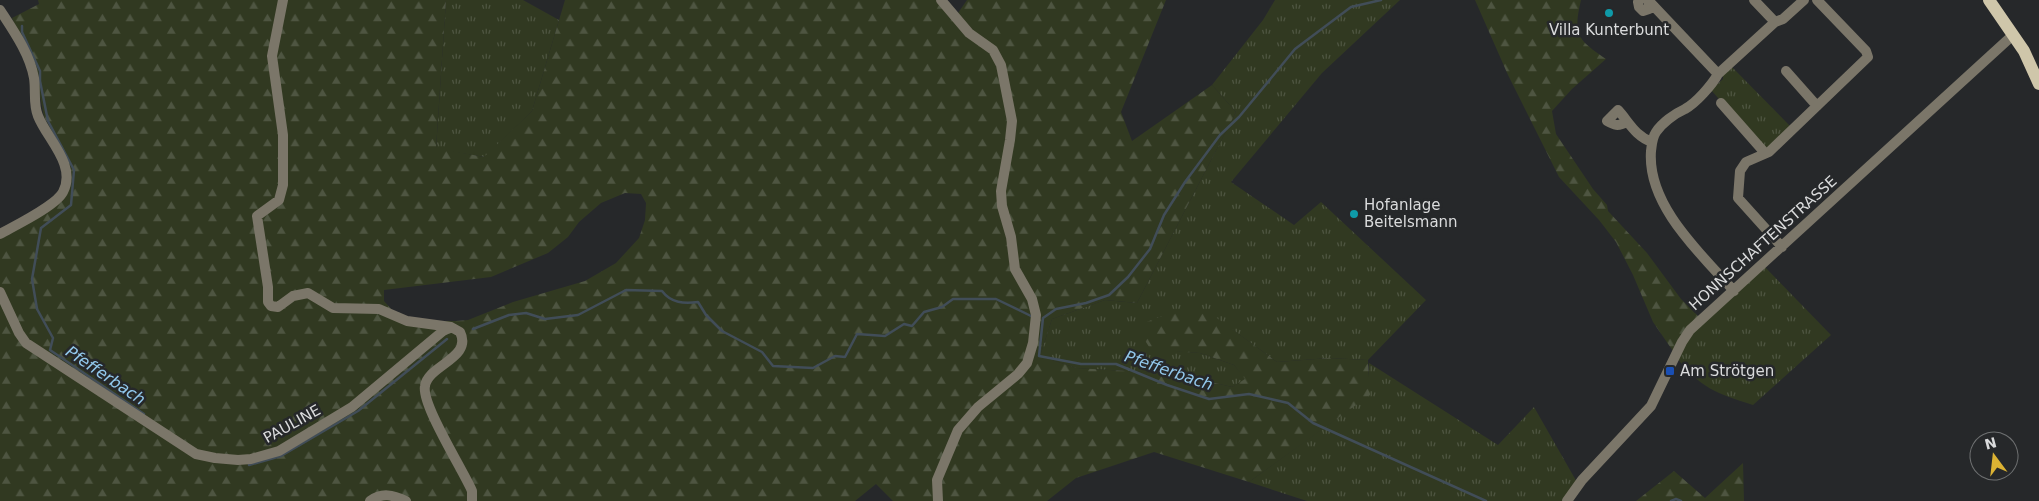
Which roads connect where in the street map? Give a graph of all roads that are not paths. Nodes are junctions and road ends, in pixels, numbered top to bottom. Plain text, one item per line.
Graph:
1 (283, 0) edge
2 (941, 0) edge
3 (1646, 0) edge
4 (1754, 0) edge
5 (1804, 0) edge
6 (1817, 0) edge
7 (1989, 0) edge
8 (0, 10) edge
9 (1776, 22) junction
10 (2013, 35) junction
11 (1786, 71) dead end
12 (1718, 74) junction
13 (2039, 82) edge
14 (1721, 103) dead end
15 (1817, 106) junction
16 (1626, 122) dead end
17 (1652, 142) junction
18 (1766, 153) junction
19 (0, 234) edge
20 (1782, 247) junction
21 (1734, 290) junction
22 (0, 292) edge
23 (451, 327) junction
24 (370, 501) edge
25 (406, 501) edge
26 (472, 501) edge
27 (938, 501) edge
28 (1567, 501) edge

1 - 23 street
2 - 27 street
3 - 12 street
4 - 9 street
5 - 9 street
6 - 15 street
7 - 10 main road
8 - 19 street
9 - 12 street
10 - 13 main road
10 - 20 street, HONNSCHAFTENSTRASSE
11 - 15 street
12 - 17 street
14 - 18 street
15 - 18 street
16 - 17 street
17 - 21 street
18 - 20 street
20 - 21 street, HONNSCHAFTENSTRASSE
21 - 28 street, HONNSCHAFTENSTRASSE
22 - 23 street, PAULINE
23 - 26 street
24 - 25 street

